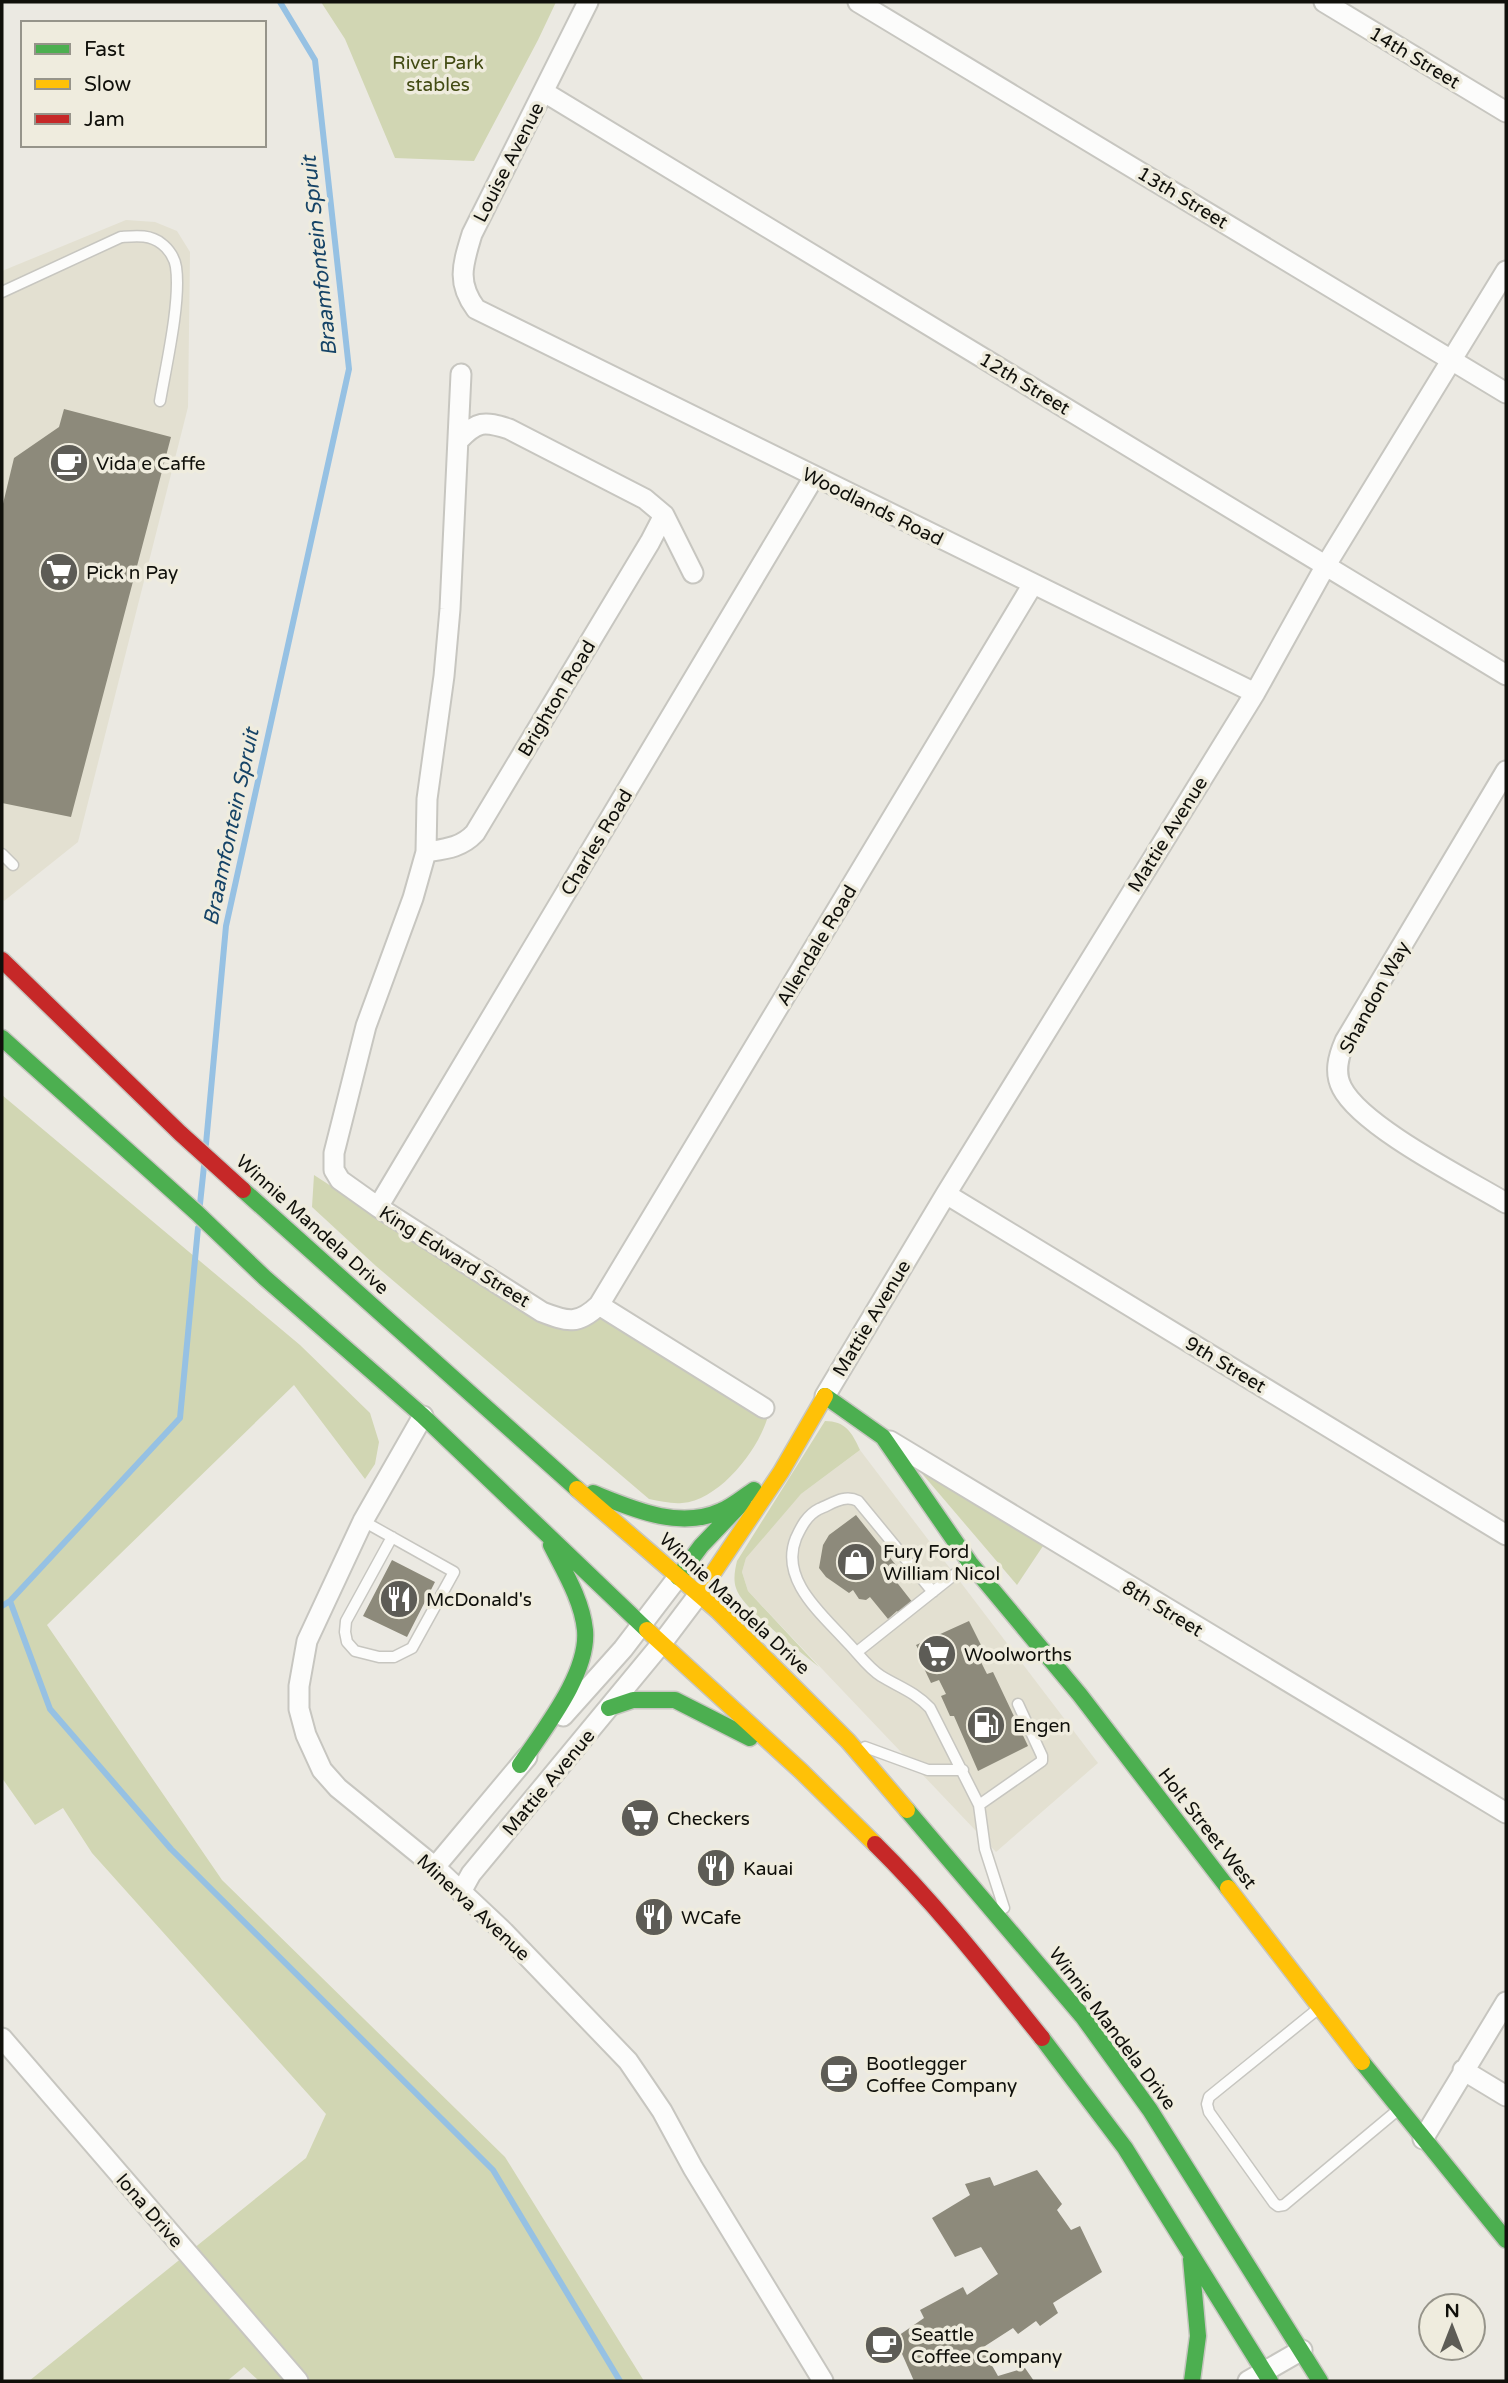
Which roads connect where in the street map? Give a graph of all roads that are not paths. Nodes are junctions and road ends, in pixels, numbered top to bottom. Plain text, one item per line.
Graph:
1 (588, 2) edge
2 (858, 2) edge
3 (1324, 2) edge
4 (544, 92) junction
5 (1506, 112) edge
6 (1506, 271) edge
7 (2, 292) edge
8 (492, 319) joint
9 (1453, 361) junction
10 (461, 374) dead end
11 (1506, 393) edge
12 (160, 401) dead end
13 (459, 440) junction
14 (814, 477) junction
15 (664, 515) junction
16 (1326, 565) junction
17 (693, 573) dead end
18 (1033, 584) junction
19 (1506, 676) edge
20 (1255, 693) junction
21 (1506, 771) edge
22 (426, 852) junction
23 (2, 853) edge
24 (13, 865) dead end
25 (2, 960) edge
26 (2, 1038) edge
27 (946, 1194) junction
28 (1506, 1203) edge
29 (378, 1207) junction
30 (599, 1305) junction
31 (825, 1396) junction
32 (764, 1408) dead end
33 (423, 1416) junction
34 (883, 1437) junction
35 (573, 1485) junction
36 (754, 1490) junction
37 (363, 1521) junction
38 (542, 1528) junction
39 (1506, 1535) edge
40 (392, 1537) junction
41 (970, 1563) junction
42 (678, 1577) junction
43 (933, 1592) junction
44 (699, 1594) junction
45 (642, 1625) junction
46 (662, 1643) junction
47 (857, 1652) junction
48 (1018, 1704) dead end
49 (609, 1708) junction
50 (848, 1741) junction
51 (520, 1765) junction
52 (963, 1770) junction
53 (979, 1805) junction
54 (1506, 1813) edge
55 (850, 1820) junction
56 (435, 1867) junction
57 (461, 1892) junction
58 (1012, 1931) junction
59 (1506, 2002) edge
60 (1320, 2007) junction
61 (2, 2038) edge
62 (1464, 2070) junction
63 (1506, 2096) edge
64 (1399, 2109) junction
65 (1423, 2139) junction
66 (1506, 2240) edge
67 (1189, 2248) junction
68 (1302, 2350) junction
69 (1261, 2378) edge
70 (298, 2381) edge
71 (822, 2381) edge
72 (1192, 2381) edge
73 (1320, 2381) edge

1 - 4 street, Louise Avenue
2 - 9 street, 13th Street
3 - 5 street, 14th Street
4 - 8 street, Louise Avenue
4 - 16 street, 12th Street
6 - 9 street, Mattie Avenue
7 - 12 lane
8 - 14 street, Woodlands Road
9 - 11 street, 13th Street
9 - 16 street, Mattie Avenue
10 - 13 street
13 - 15 street
13 - 22 street
14 - 18 street, Woodlands Road
14 - 29 street, Charles Road
15 - 17 street
15 - 22 street, Brighton Road
16 - 19 street, 12th Street
16 - 20 street, Mattie Avenue
18 - 20 street, Woodlands Road
18 - 30 street, Allendale Road
20 - 27 street, Mattie Avenue
21 - 28 street, Shandon Way
22 - 29 street, King Edward Street
23 - 24 lane
25 - 35 main road, Winnie Mandela Drive
26 - 33 main road
27 - 31 street, Mattie Avenue
27 - 39 street, 9th Street
29 - 30 street, King Edward Street
30 - 32 street
31 - 34 main road, 8th Street
31 - 36 main road, Mattie Avenue
31 - 44 main road, Mattie Avenue
33 - 37 street, Minerva Avenue
33 - 38 main road
34 - 41 main road, Holt Street West
34 - 54 street, 8th Street
35 - 36 main road
35 - 42 main road, Winnie Mandela Drive
36 - 42 main road, Mattie Avenue
37 - 40 lane
37 - 56 street, Minerva Avenue
38 - 45 main road
38 - 51 main road
40 - 40 lane
41 - 43 lane
41 - 60 main road, Holt Street West
42 - 44 main road, Winnie Mandela Drive
42 - 45 street, Mattie Avenue
43 - 47 lane
43 - 47 lane
44 - 46 street, Mattie Avenue
44 - 50 main road, Winnie Mandela Drive
45 - 46 main road
45 - 51 street, Mattie Avenue
46 - 49 street, Mattie Avenue
46 - 55 main road
47 - 52 lane
48 - 53 lane
49 - 55 main road
49 - 57 street, Mattie Avenue
50 - 52 lane
50 - 58 main road, Winnie Mandela Drive
51 - 56 street, Mattie Avenue
52 - 53 lane
53 - 58 lane
55 - 67 main road
56 - 57 street, Minerva Avenue
57 - 71 street, Minerva Avenue
58 - 68 main road, Winnie Mandela Drive
59 - 62 street
60 - 64 main road, Holt Street West
60 - 64 lane
61 - 70 street, Iona Drive
62 - 63 street
62 - 65 street
64 - 65 main road, Holt Street West
65 - 66 main road, Holt Street West
67 - 69 main road
67 - 72 main road
68 - 69 street
68 - 73 main road, Winnie Mandela Drive

